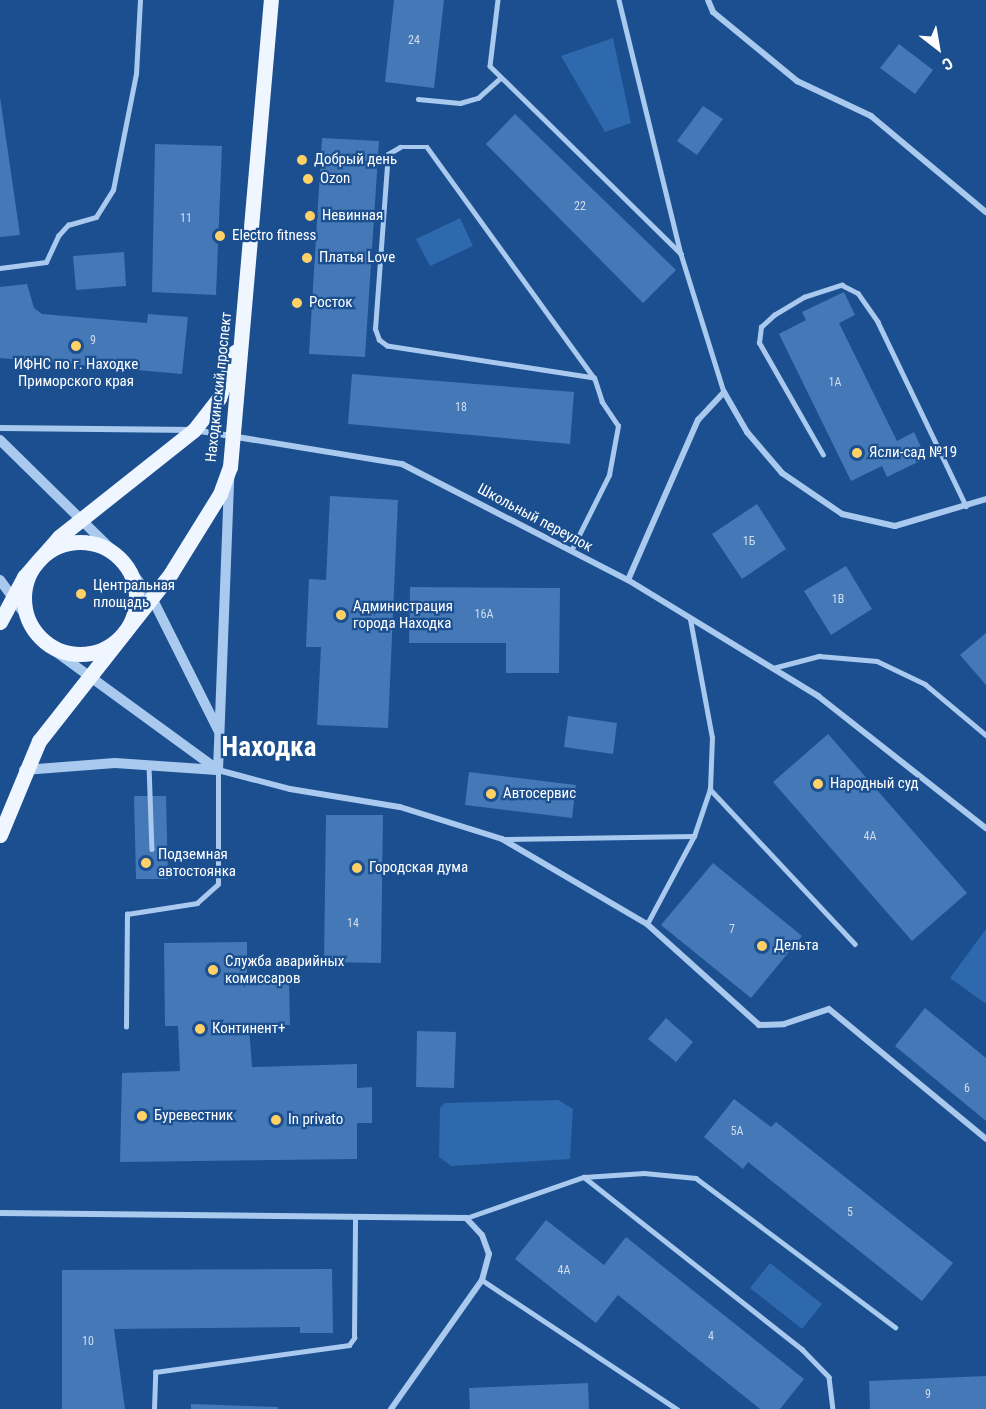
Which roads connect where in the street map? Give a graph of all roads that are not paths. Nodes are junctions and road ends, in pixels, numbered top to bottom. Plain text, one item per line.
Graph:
1 (140, 0) edge
2 (271, 0) edge
3 (498, 0) edge
4 (619, 0) edge
5 (708, 0) edge
6 (500, 78) junction
7 (418, 99) dead end
8 (986, 212) edge
9 (681, 254) junction
10 (0, 268) edge
11 (246, 306) junction
12 (594, 378) junction
13 (724, 392) junction
14 (0, 429) edge
15 (194, 429) junction
16 (234, 437) junction
17 (0, 440) edge
18 (823, 455) dead end
19 (230, 467) junction
20 (986, 499) edge
21 (966, 506) junction
22 (80, 519) junction
23 (571, 551) junction
24 (42, 557) junction
25 (121, 559) junction
26 (0, 580) edge
27 (628, 580) junction
28 (11, 597) junction
29 (152, 598) junction
30 (690, 619) junction
31 (0, 622) edge
32 (39, 636) junction
33 (119, 639) junction
34 (773, 668) junction
35 (86, 679) junction
36 (219, 732) junction
37 (986, 735) edge
38 (149, 765) junction
39 (23, 770) junction
40 (218, 770) junction
41 (710, 789) junction
42 (986, 828) edge
43 (0, 835) edge
44 (694, 836) junction
45 (502, 839) junction
46 (152, 849) dead end
47 (646, 924) junction
48 (855, 944) dead end
49 (126, 1027) dead end
50 (986, 1139) edge
51 (584, 1177) junction
52 (0, 1213) edge
53 (355, 1217) junction
54 (466, 1218) junction
55 (482, 1280) junction
56 (895, 1327) dead end
57 (154, 1409) edge
58 (391, 1409) edge
59 (677, 1409) edge
60 (833, 1409) edge

1 - 10 lane
2 - 11 main road, Находкинский проспект
3 - 6 lane
4 - 9 lane
5 - 8 street
6 - 7 lane
6 - 9 lane
9 - 13 lane
11 - 15 main road, Находкинский проспект
11 - 16 main road, Находкинский проспект
12 - 12 lane
12 - 23 lane
13 - 21 street
13 - 27 street
14 - 15 street, Школьный переулок
15 - 16 street, Школьный переулок
15 - 22 main road, Находкинский проспект
16 - 19 main road, Находкинский проспект
16 - 23 street, Школьный переулок
17 - 22 street
18 - 21 lane
19 - 29 main road, Находкинский проспект
19 - 36 street
20 - 21 street
22 - 24 main road, Находкинский проспект
22 - 25 street
23 - 27 street, Школьный переулок
24 - 25 main road
24 - 28 main road, Находкинский проспект
24 - 32 main road
25 - 29 street
25 - 33 main road
26 - 28 street
27 - 30 street, Школьный переулок
28 - 31 main road, Находкинский проспект
28 - 32 street
29 - 33 main road, Находкинский проспект
29 - 36 street
30 - 34 street, Школьный переулок
30 - 41 lane
32 - 33 main road
32 - 35 street
33 - 35 main road, Находкинский проспект
34 - 37 lane
34 - 42 street, Школьный переулок
35 - 39 main road, Находкинский проспект
35 - 40 street
36 - 40 street
38 - 39 street
38 - 40 street
38 - 46 lane
39 - 43 main road, Находкинский проспект
40 - 45 street
40 - 49 lane
41 - 44 lane
41 - 48 lane
44 - 45 lane
44 - 47 lane
45 - 47 street
47 - 50 street
51 - 54 lane
51 - 56 lane
51 - 60 lane
52 - 53 street
53 - 54 street
53 - 57 lane
54 - 55 street
55 - 58 street
55 - 59 lane

